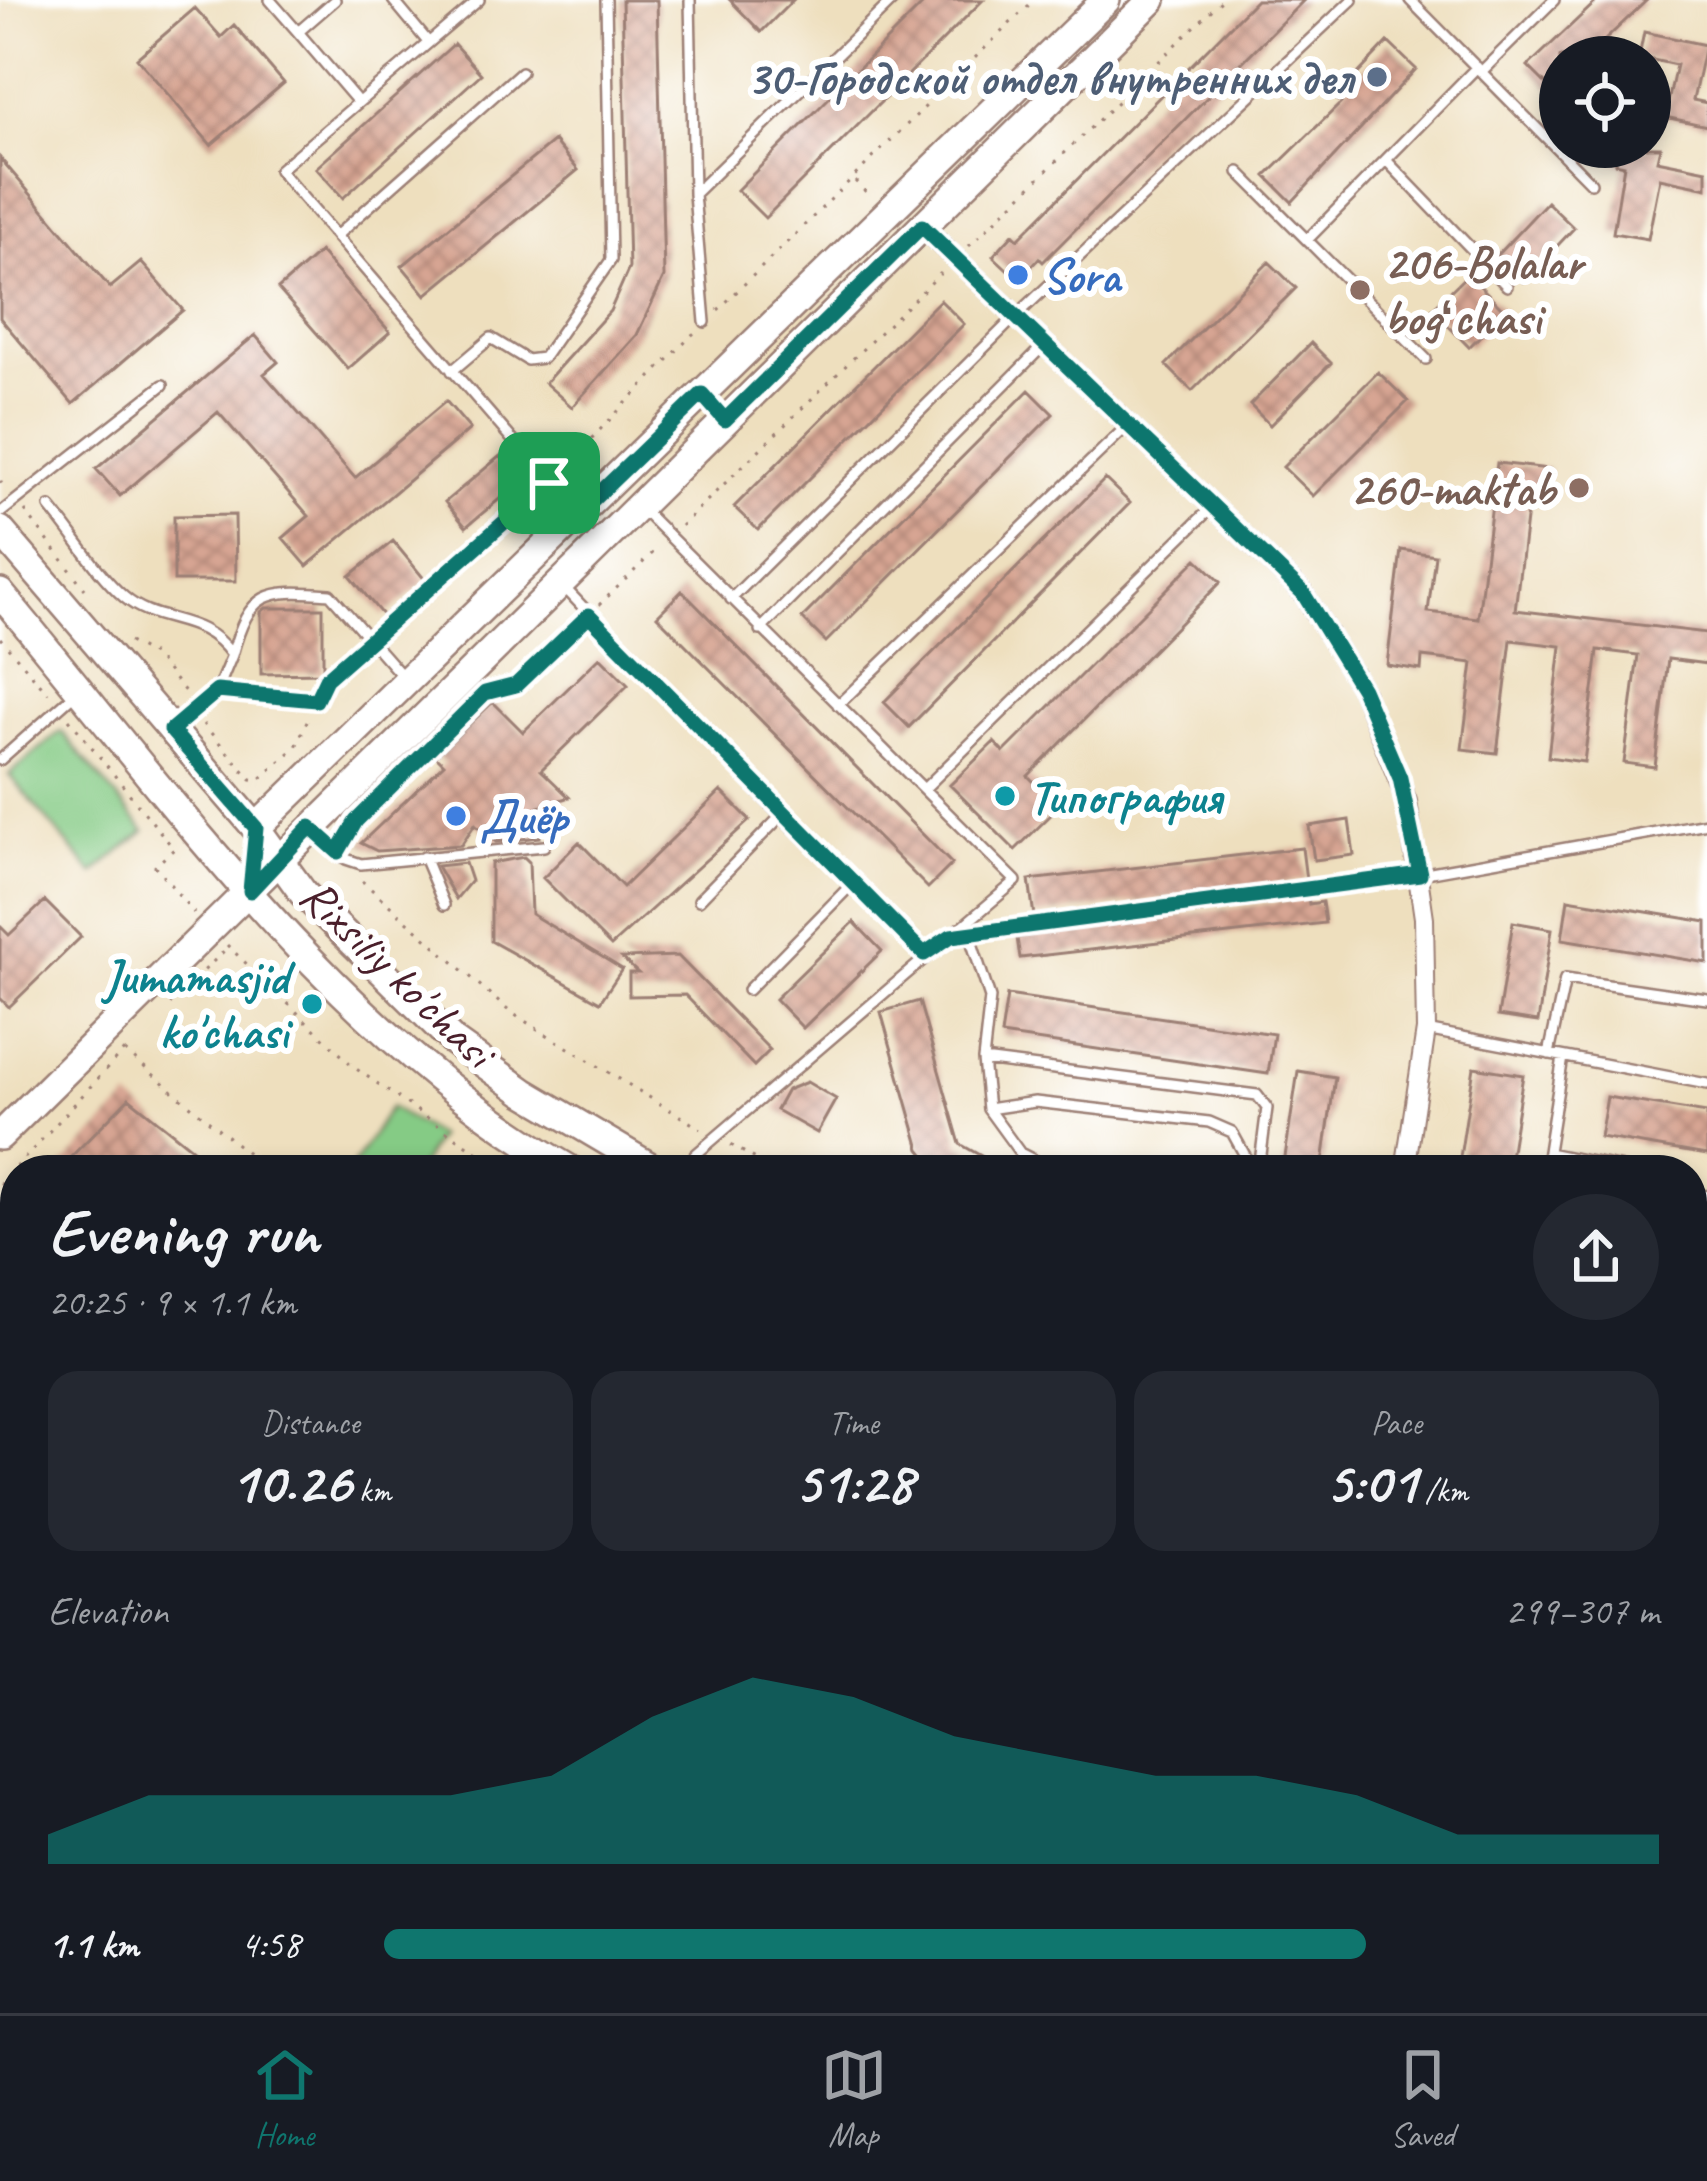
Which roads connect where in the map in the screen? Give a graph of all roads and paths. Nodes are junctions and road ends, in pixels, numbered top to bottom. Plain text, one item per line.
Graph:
1 (271, 0) edge
2 (335, 0) edge
3 (393, 0) edge
4 (479, 0) edge
5 (606, 0) edge
6 (690, 0) edge
7 (893, 0) edge
8 (1034, 0) edge
9 (1106, 0) edge
10 (1152, 0) edge
11 (1222, 0) edge
12 (1352, 0) edge
13 (1410, 0) edge
14 (1554, 0) edge
15 (298, 32) junction
16 (428, 42) junction
17 (1479, 69) junction
18 (520, 72) dead end
19 (358, 102) junction
20 (1386, 160) junction
21 (1239, 172) dead end
22 (1591, 183) dead end
23 (694, 194) junction
24 (922, 226) junction
25 (335, 236) junction
26 (1307, 241) junction
27 (956, 259) junction
28 (1507, 286) dead end
29 (1015, 317) junction
30 (705, 322) junction
31 (1043, 346) junction
32 (1426, 359) dead end
33 (452, 371) junction
34 (163, 385) dead end
35 (702, 394) junction
36 (725, 420) junction
37 (1126, 427) junction
38 (0, 481) edge
39 (549, 483) junction
40 (16, 500) junction
41 (638, 505) junction
42 (50, 507) dead end
43 (1211, 508) junction
44 (0, 513) edge
45 (577, 515) junction
46 (0, 530) edge
47 (670, 538) junction
48 (560, 582) junction
49 (0, 593) edge
50 (731, 599) junction
51 (84, 610) junction
52 (589, 615) junction
53 (760, 630) junction
54 (0, 638) edge
55 (122, 638) dead end
56 (370, 640) junction
57 (42, 643) junction
58 (232, 655) junction
59 (406, 682) junction
60 (217, 691) junction
61 (70, 698) junction
62 (316, 700) junction
63 (838, 705) junction
64 (469, 709) dead end
65 (182, 721) junction
66 (0, 760) edge
67 (405, 773) dead end
68 (924, 789) junction
69 (782, 816) junction
70 (1707, 823) edge
71 (310, 827) junction
72 (256, 828) junction
73 (544, 845) dead end
74 (338, 852) junction
75 (424, 856) junction
76 (276, 863) junction
77 (1420, 874) junction
78 (852, 884) junction
79 (250, 891) junction
80 (699, 900) dead end
81 (444, 905) dead end
82 (969, 934) junction
83 (951, 936) junction
84 (220, 938) junction
85 (924, 954) junction
86 (748, 990) dead end
87 (1707, 999) edge
88 (169, 1005) dead end
89 (1426, 1030) junction
90 (139, 1035) dead end
91 (124, 1050) junction
92 (1549, 1054) junction
93 (1563, 1057) junction
94 (982, 1060) junction
95 (1707, 1084) edge
96 (988, 1108) junction
97 (586, 1130) junction
98 (0, 1136) edge
99 (716, 1137) junction
100 (1548, 1153) joint
101 (28, 1155) edge
102 (250, 1155) edge
103 (481, 1155) edge
104 (548, 1155) edge
105 (560, 1155) edge
106 (630, 1155) edge
107 (700, 1155) edge
108 (749, 1155) edge
109 (1024, 1155) edge
110 (1247, 1155) edge
111 (1259, 1155) edge
112 (1407, 1155) edge
113 (1556, 1155) edge

1 - 15 lane
2 - 15 lane
3 - 16 lane
4 - 16 lane
5 - 33 lane
6 - 23 lane
7 - 23 lane
8 - 30 path
9 - 35 main road
10 - 24 main road
11 - 27 path
12 - 29 lane
13 - 17 lane
14 - 17 lane
15 - 19 lane
16 - 19 lane
17 - 20 lane
17 - 22 lane
18 - 25 lane
19 - 25 lane
20 - 26 lane
20 - 28 lane
21 - 26 lane
23 - 30 lane
24 - 27 street
24 - 36 main road
25 - 33 lane
26 - 32 lane
27 - 29 street
27 - 47 path
29 - 31 street
29 - 50 lane
30 - 39 path
31 - 37 street
31 - 53 lane
33 - 39 lane
34 - 40 lane
35 - 36 main road
35 - 45 main road
36 - 41 main road
37 - 43 street
37 - 63 lane
38 - 40 path
39 - 45 lane
39 - 56 path
40 - 44 lane
40 - 51 path
41 - 47 lane
41 - 48 main road
42 - 58 lane
43 - 68 lane
43 - 77 street
45 - 59 main road
46 - 51 main road, Rixsiliy ko'chasi
47 - 50 lane
47 - 52 path
48 - 52 lane
48 - 71 main road
49 - 57 main road, Rixsiliy ko'chasi
50 - 53 lane
51 - 57 main road
51 - 65 main road, Rixsiliy ko'chasi
52 - 64 path
52 - 69 lane
53 - 63 lane
54 - 61 path
55 - 65 path
56 - 58 lane
56 - 59 lane
56 - 62 path
57 - 61 main road, Rixsiliy ko'chasi
58 - 60 lane
59 - 72 main road
60 - 62 lane
60 - 65 lane
61 - 66 lane
61 - 79 main road, Rixsiliy ko'chasi
61 - 84 path
62 - 65 path
63 - 68 lane
65 - 72 main road, Rixsiliy ko'chasi
67 - 74 path
68 - 83 lane
69 - 78 lane
69 - 80 lane
70 - 77 lane
71 - 74 lane
71 - 76 main road
72 - 76 main road, Rixsiliy ko'chasi
72 - 79 main road
73 - 75 lane
74 - 75 lane
74 - 99 path
75 - 81 lane
76 - 79 main road
76 - 97 main road, Rixsiliy ko'chasi
77 - 82 lane
77 - 89 street
78 - 85 lane
78 - 86 lane
79 - 84 main road
79 - 104 main road, Rixsiliy ko'chasi
82 - 83 lane
82 - 94 lane
83 - 85 lane
84 - 88 path
84 - 98 main road
84 - 103 path
85 - 99 lane
87 - 92 lane
89 - 92 lane
89 - 112 street
90 - 91 path
91 - 101 path
91 - 102 path
92 - 93 lane
93 - 95 lane
93 - 100 lane
94 - 96 lane
94 - 111 lane
96 - 109 lane
96 - 110 lane
97 - 105 main road
97 - 106 main road, Rixsiliy ko'chasi
99 - 107 lane
99 - 108 path
100 - 113 lane

